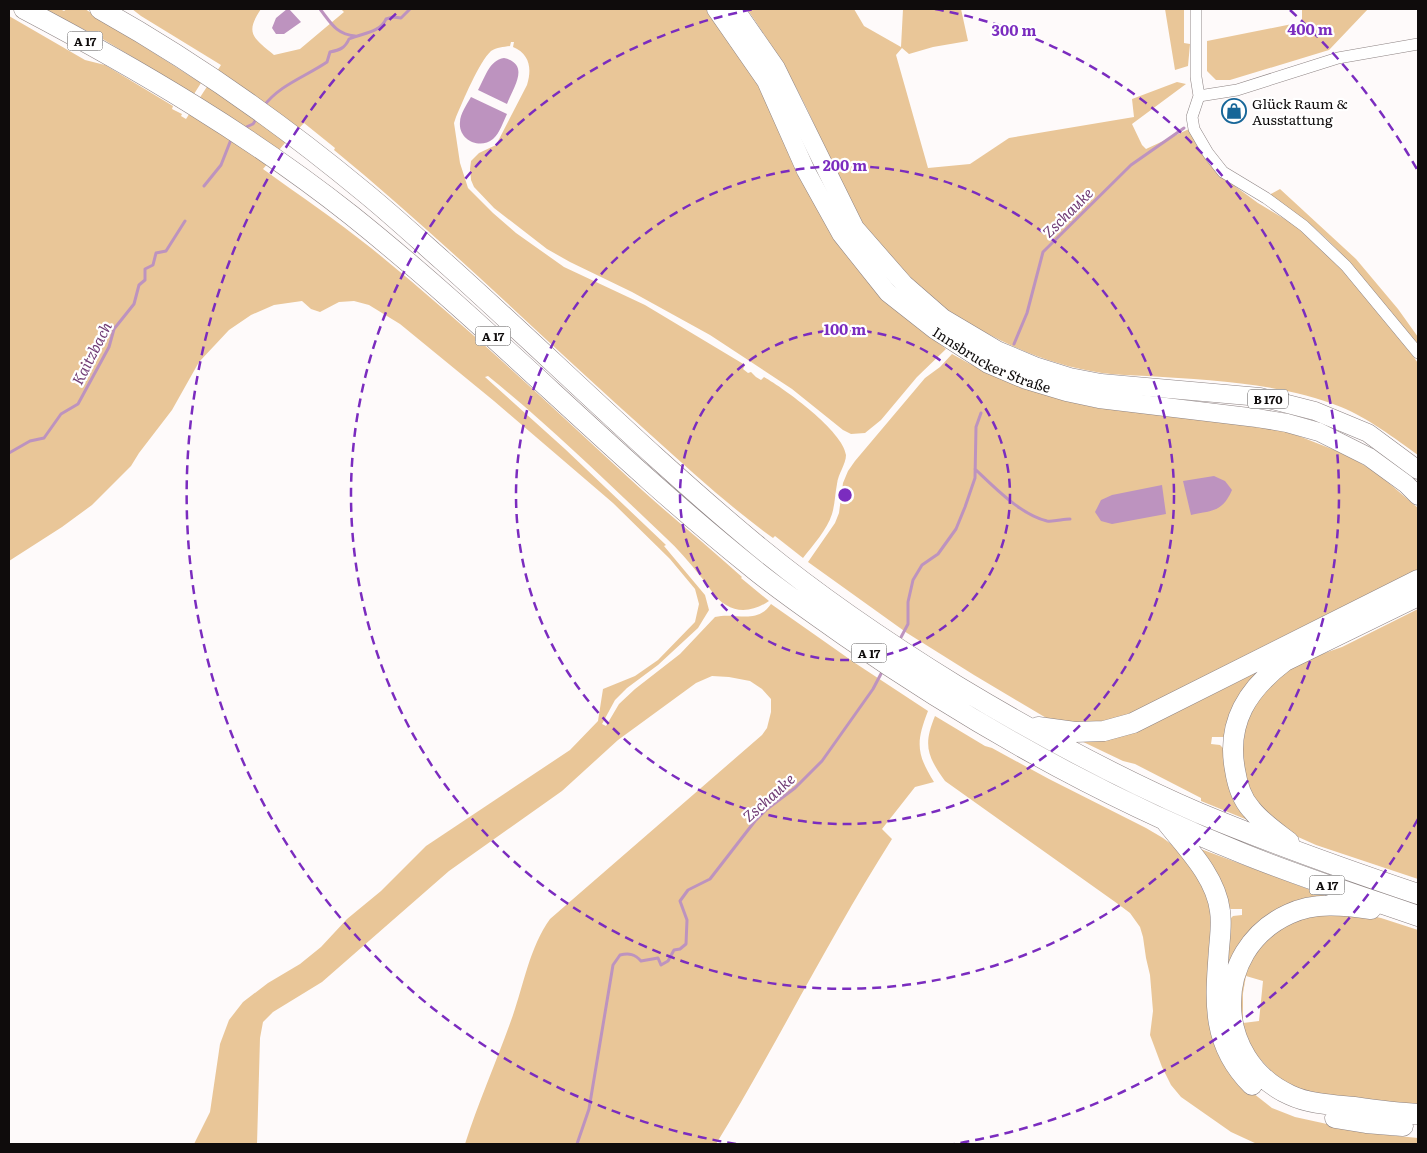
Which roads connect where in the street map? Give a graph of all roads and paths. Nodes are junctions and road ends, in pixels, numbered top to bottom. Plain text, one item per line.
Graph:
1 (24, 9) edge
2 (100, 9) edge
3 (716, 9) edge
4 (735, 9) edge
5 (1196, 9) edge
6 (1418, 44) edge
7 (1199, 96) junction
8 (938, 324) junction
9 (1418, 353) edge
10 (1100, 391) junction
11 (1418, 470) edge
12 (1418, 496) edge
13 (1418, 580) edge
14 (1418, 596) edge
15 (1024, 725) junction
16 (1164, 820) junction
17 (1308, 857) junction
18 (1418, 894) edge
19 (1417, 915) edge
20 (1418, 1114) edge
21 (1418, 1127) edge

1 - 16 highway, A 17
2 - 15 highway, A 17
3 - 8 main road, Innsbrucker Straße / B 170
4 - 8 main road, Innsbrucker Straße / B 170
5 - 7 street
6 - 7 street
7 - 9 street
8 - 10 main road, Innsbrucker Straße / B 170
10 - 11 main road, Innsbrucker Straße / B 170
10 - 12 main road, Innsbrucker Straße / B 170
13 - 15 highway
14 - 17 highway
15 - 17 highway, A 17
16 - 19 highway, A 17
16 - 21 highway
17 - 18 highway, A 17
19 - 20 highway

